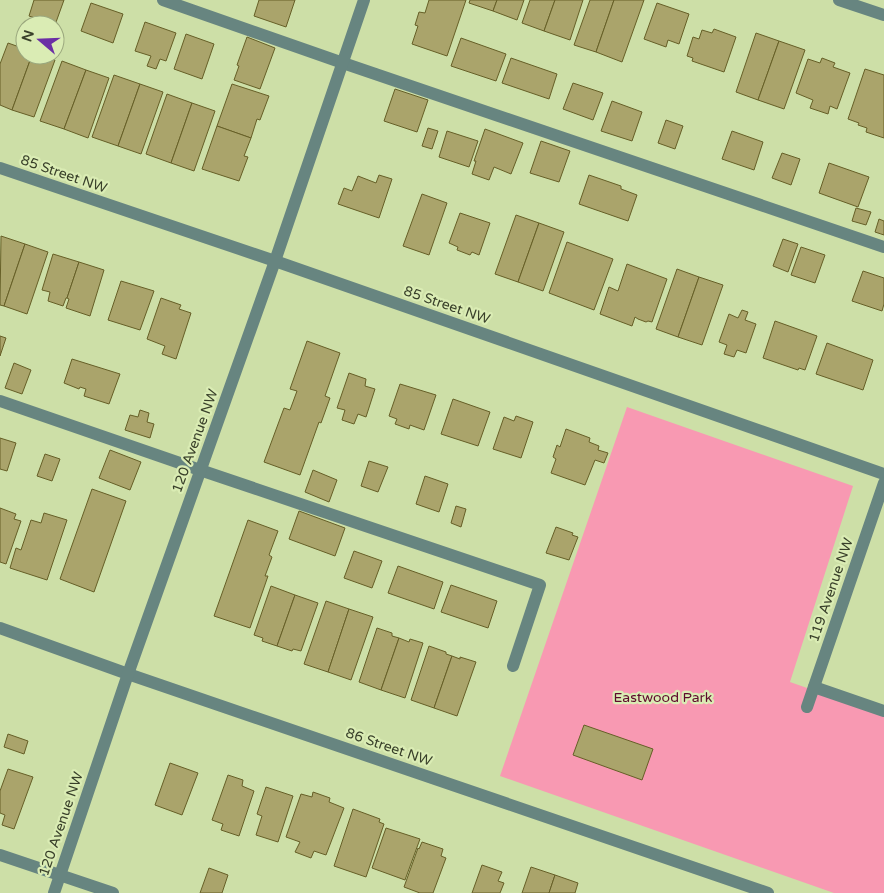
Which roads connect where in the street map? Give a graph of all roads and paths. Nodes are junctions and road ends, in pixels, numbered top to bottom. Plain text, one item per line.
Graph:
1 (163, 0) edge
2 (364, 0) edge
3 (839, 0) edge
4 (884, 15) edge
5 (343, 63) junction
6 (0, 168) edge
7 (884, 247) edge
8 (275, 261) junction
9 (0, 400) edge
10 (200, 470) junction
11 (884, 474) edge
12 (884, 483) edge
13 (0, 628) edge
14 (512, 666) dead end
15 (128, 674) junction
16 (814, 686) junction
17 (807, 707) dead end
18 (884, 711) edge
19 (0, 855) edge
20 (60, 875) junction
21 (749, 890) edge
22 (54, 893) edge
23 (113, 893) edge
24 (768, 893) edge

1 - 5 street
2 - 5 street, 120 Avenue NW
3 - 4 street
5 - 7 street
5 - 8 street, 120 Avenue NW
6 - 8 street, 85 Street NW
8 - 10 street, 120 Avenue NW
8 - 11 street, 85 Street NW
9 - 10 street
10 - 14 street
10 - 15 street, 120 Avenue NW
12 - 16 street, 119 Avenue NW
13 - 15 street, 86 Street NW
15 - 20 street, 120 Avenue NW
15 - 21 street, 86 Street NW
16 - 17 street, 119 Avenue NW
16 - 18 street
19 - 20 street
20 - 22 street, 120 Avenue NW
20 - 23 street
21 - 24 street, 86 Street NW

